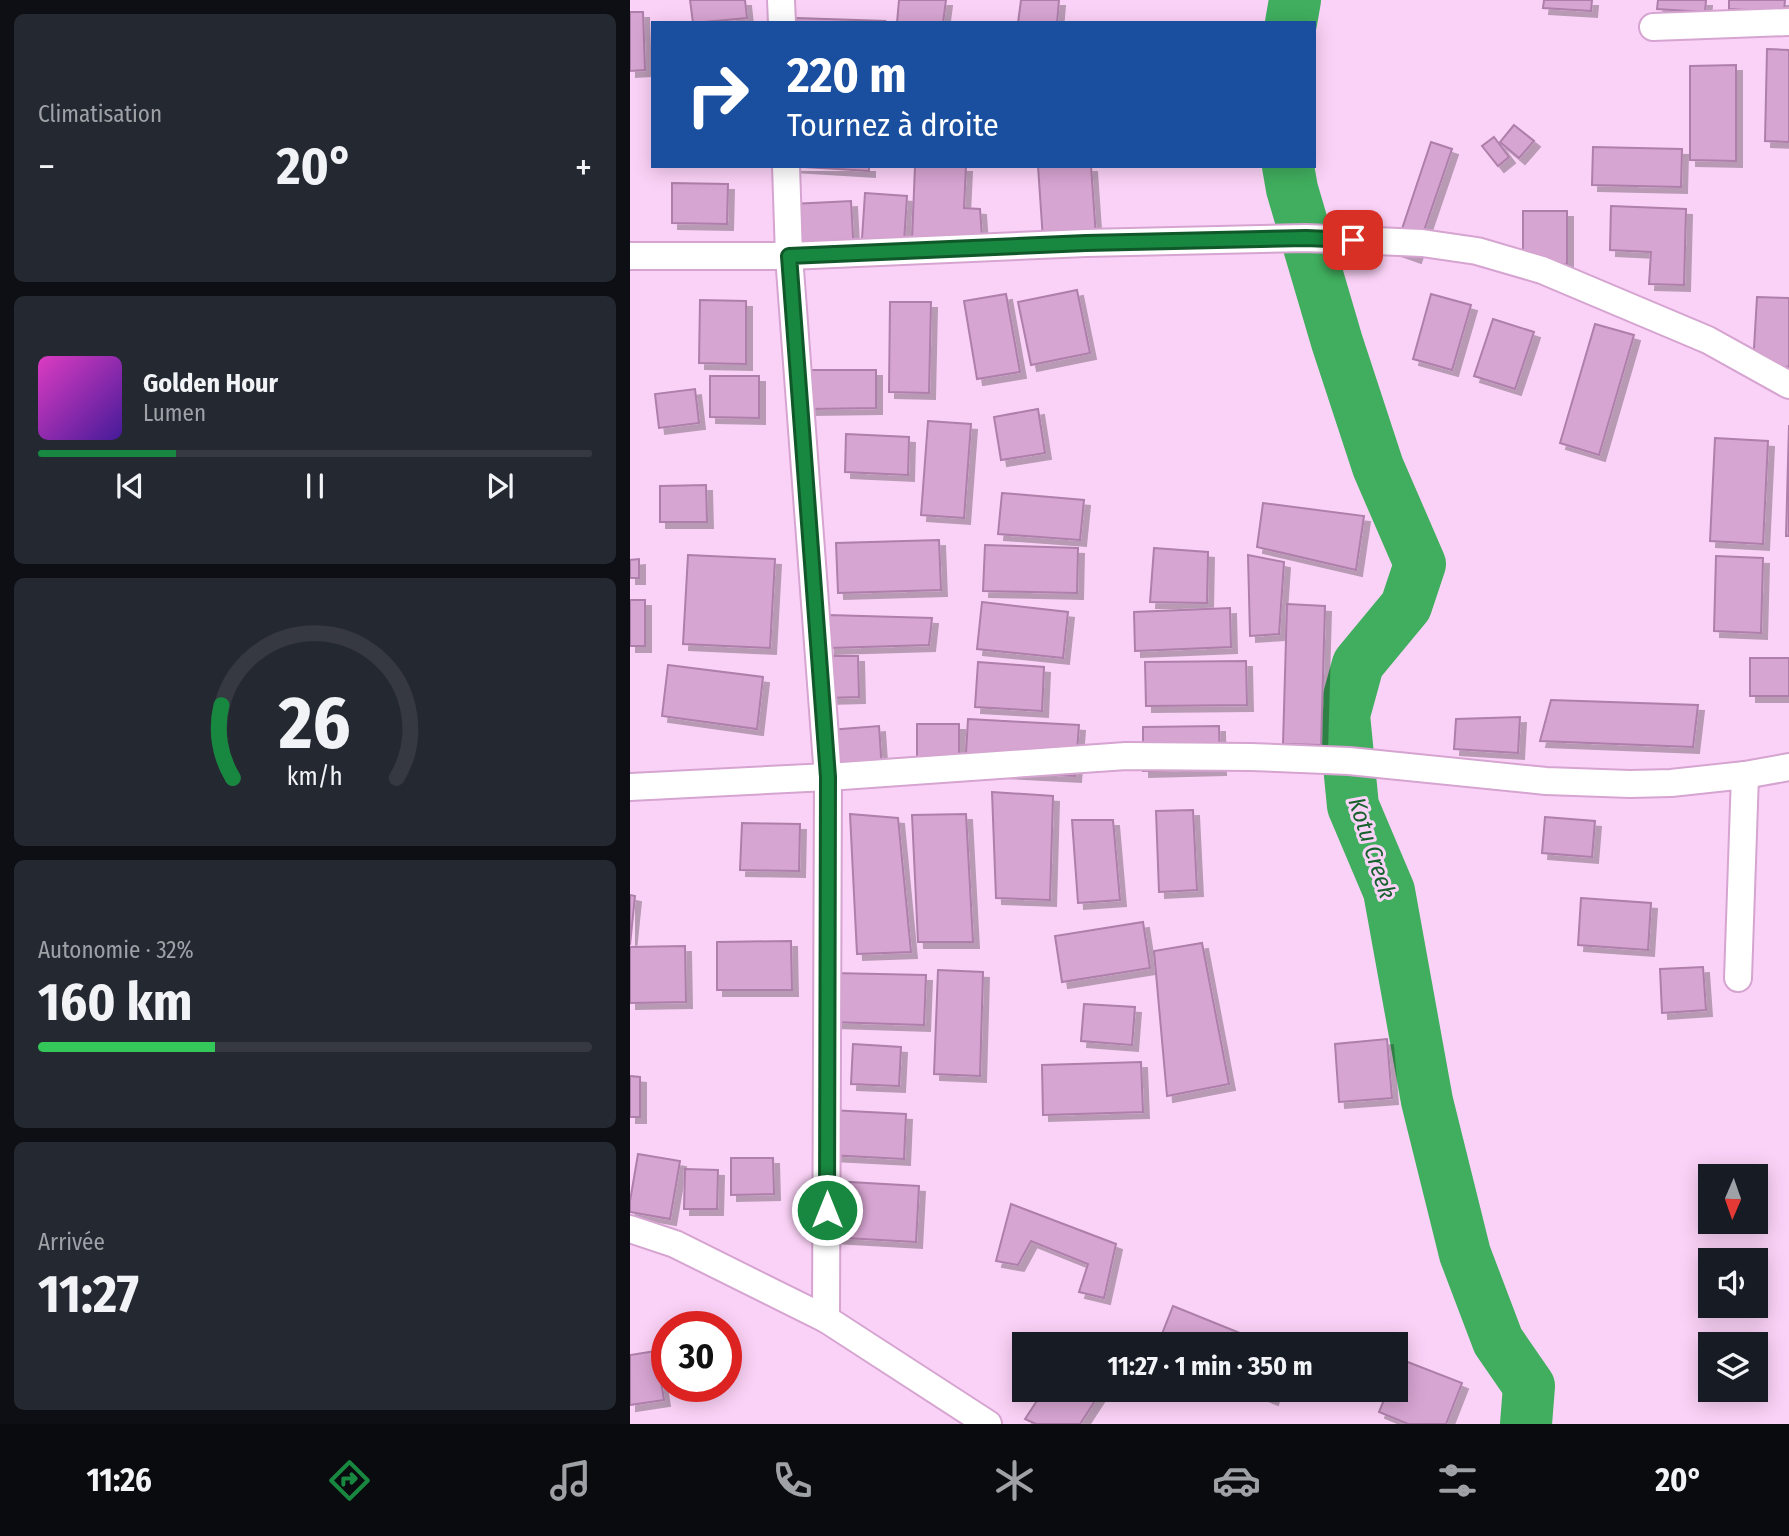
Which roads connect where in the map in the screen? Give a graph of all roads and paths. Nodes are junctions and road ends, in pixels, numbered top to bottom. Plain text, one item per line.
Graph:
1 (781, 0) edge
2 (782, 21) edge
3 (1789, 22) edge
4 (1653, 27) dead end
5 (786, 168) edge
6 (630, 256) edge
7 (789, 256) junction
8 (1789, 385) edge
9 (1789, 767) edge
10 (1745, 775) junction
11 (828, 777) junction
12 (630, 787) edge
13 (1738, 978) dead end
14 (630, 1229) edge
15 (826, 1319) junction
16 (988, 1424) edge

1 - 2 street
3 - 4 street
5 - 7 street
6 - 7 street
7 - 8 street
7 - 11 street
9 - 10 street
10 - 11 street
10 - 13 street
11 - 12 street
11 - 15 street
14 - 15 street
15 - 16 street

